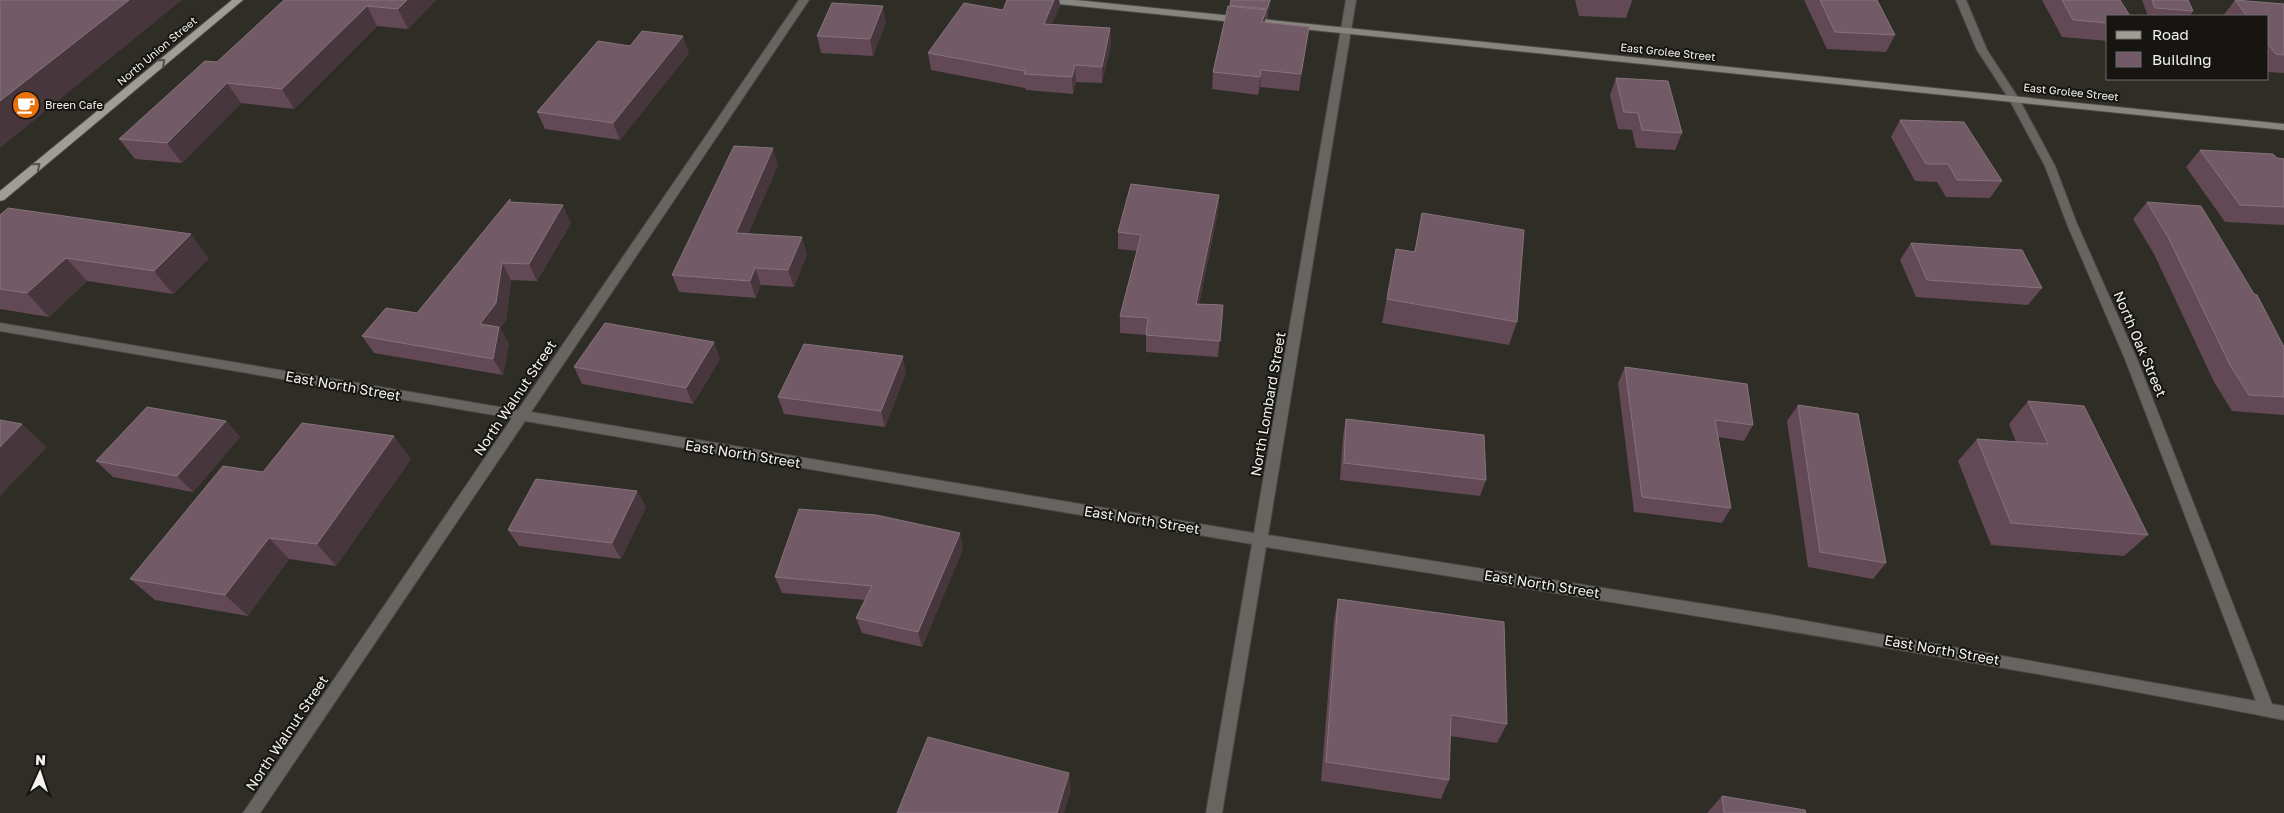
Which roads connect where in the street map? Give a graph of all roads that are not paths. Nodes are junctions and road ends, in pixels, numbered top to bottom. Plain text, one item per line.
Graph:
1 (238, 0) edge
2 (804, 0) edge
3 (1049, 0) edge
4 (1351, 0) edge
5 (1962, 0) edge
6 (1346, 31) junction
7 (2014, 99) junction
8 (2284, 127) edge
9 (0, 197) edge
10 (0, 328) edge
11 (520, 417) junction
12 (1260, 540) junction
13 (2267, 710) junction
14 (2284, 713) edge
15 (251, 813) edge
16 (1214, 813) edge

9 -> 1 main road, North Union Street
2 - 11 street, North Walnut Street
3 - 6 street, East Grolee Street
4 - 6 street, North Lombard Street
5 - 7 street, North Oak Street
6 - 7 street, East Grolee Street
6 - 12 street, North Lombard Street
7 - 8 street, East Grolee Street
7 - 13 street, North Oak Street
10 - 11 street, East North Street
11 - 12 street, East North Street
11 - 15 street, North Walnut Street
12 - 13 street, East North Street
12 - 16 street, North Lombard Street
13 - 14 street, East North Street

